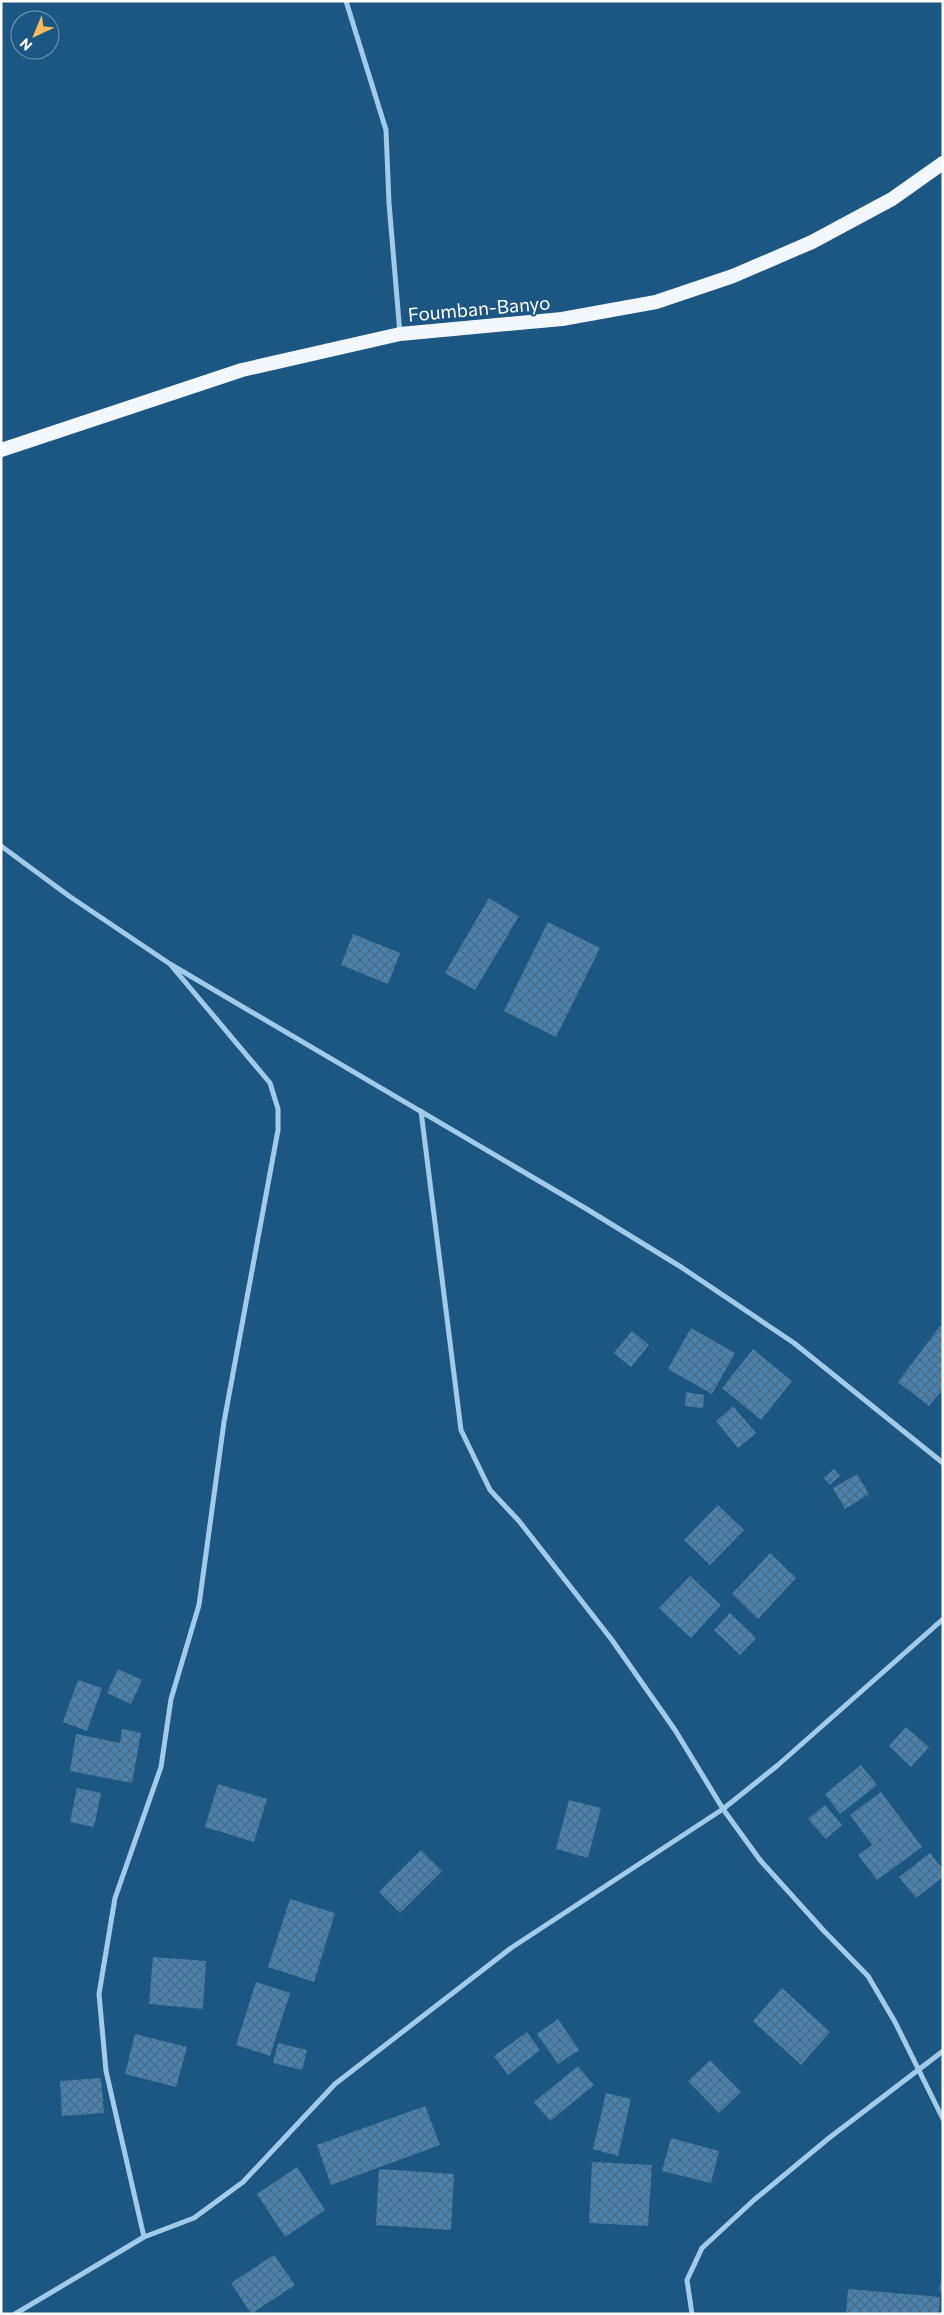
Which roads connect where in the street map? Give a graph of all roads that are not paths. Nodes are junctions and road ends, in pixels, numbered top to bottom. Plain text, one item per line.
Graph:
1 (346, 1) edge
2 (943, 164) edge
3 (400, 334) junction
4 (1, 450) edge
5 (1, 846) edge
6 (170, 964) junction
7 (421, 1111) junction
8 (943, 1463) edge
9 (943, 1619) edge
10 (722, 1810) junction
11 (943, 2051) edge
12 (918, 2069) junction
13 (943, 2119) edge
14 (144, 2237) junction
15 (15, 2314) edge
16 (692, 2314) edge

1 - 3 street
2 - 3 highway, Foumban-Banyo
3 - 4 highway, Foumban-Banyo
5 - 6 street
6 - 7 street
6 - 14 street
7 - 8 street
7 - 10 street
9 - 10 street
10 - 12 street
10 - 14 street
11 - 12 street
12 - 13 street
12 - 16 street
14 - 15 street

